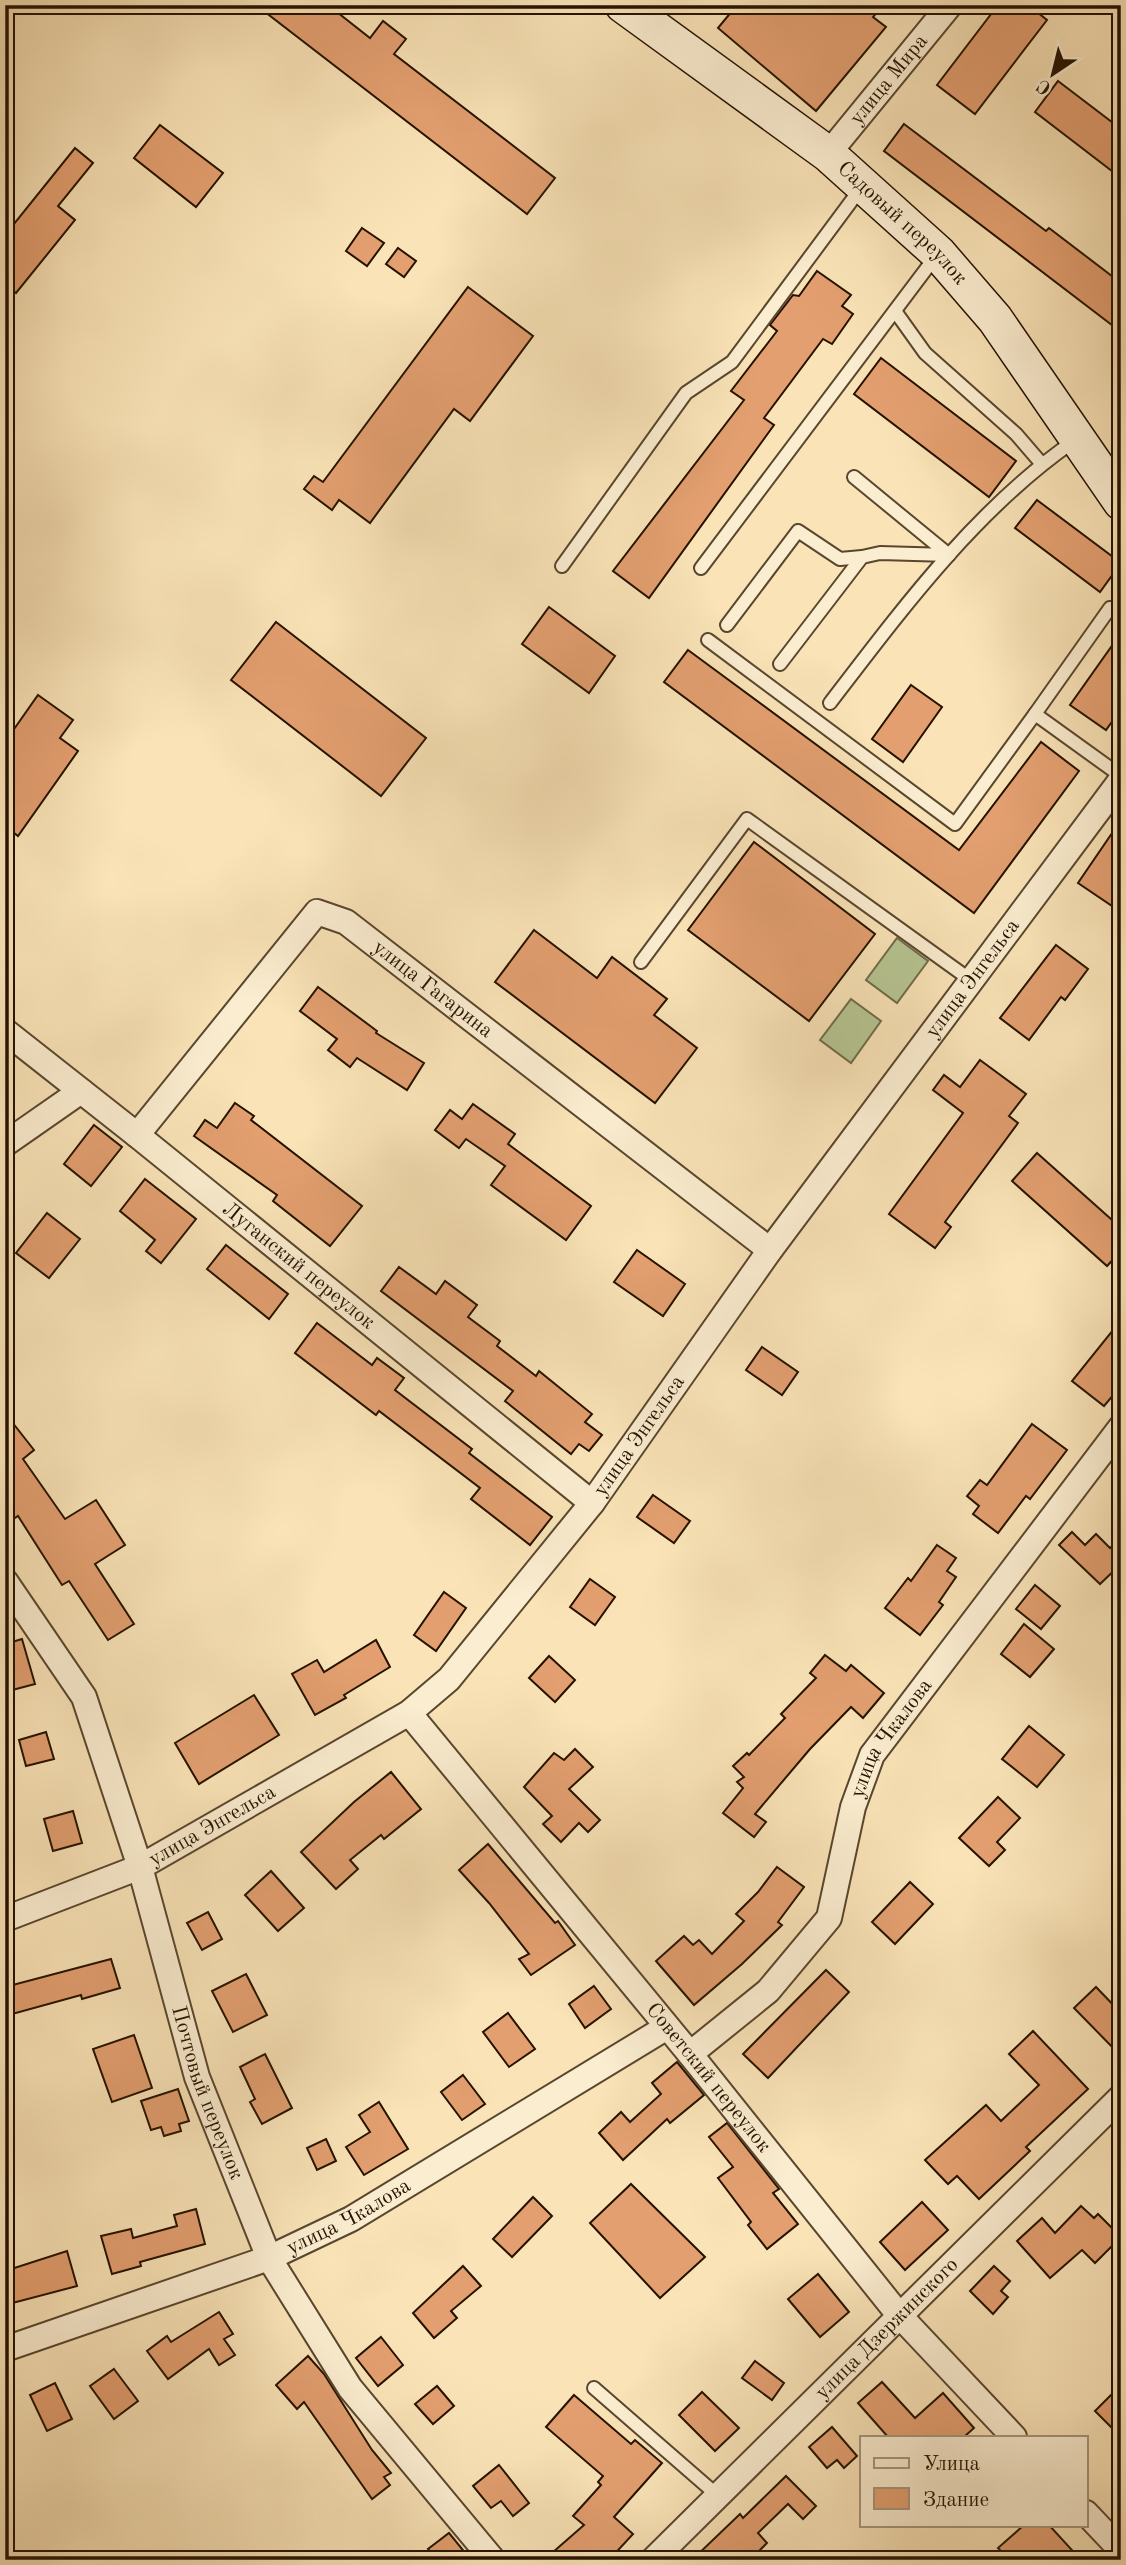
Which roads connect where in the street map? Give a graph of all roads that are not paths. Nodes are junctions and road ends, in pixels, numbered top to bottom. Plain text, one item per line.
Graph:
1 (623, 5) edge
2 (950, 5) edge
3 (828, 154) junction
4 (863, 185) junction
5 (938, 253) junction
6 (895, 311) junction
7 (1077, 438) junction
8 (1041, 463) junction
9 (854, 477) dead end
10 (1121, 502) edge
11 (949, 555) junction
12 (862, 557) junction
13 (562, 566) dead end
14 (701, 568) dead end
15 (1110, 608) dead end
16 (727, 625) dead end
17 (708, 640) dead end
18 (780, 664) dead end
19 (830, 703) dead end
20 (1035, 714) junction
21 (1121, 778) edge
22 (642, 962) dead end
23 (972, 981) junction
24 (5, 1031) edge
25 (81, 1091) junction
26 (137, 1135) junction
27 (5, 1144) edge
28 (770, 1250) junction
29 (1121, 1427) edge
30 (592, 1503) junction
31 (5, 1581) edge
32 (409, 1713) junction
33 (140, 1867) junction
34 (5, 1919) edge
35 (667, 2027) junction
36 (690, 2054) junction
37 (1121, 2097) edge
38 (269, 2259) junction
39 (899, 2315) junction
40 (5, 2349) edge
41 (594, 2388) dead end
42 (1013, 2436) edge
43 (718, 2495) junction
44 (1088, 2515) edge
45 (1118, 2552) edge
46 (493, 2560) edge
47 (653, 2560) edge

1 - 3 street, Садовый переулок
2 - 3 street, улица Мира
3 - 4 street, Садовый переулок
4 - 5 street, Садовый переулок
4 - 13 lane
5 - 6 lane
5 - 7 street, Садовый переулок
6 - 8 lane
6 - 14 lane
7 - 8 lane
7 - 10 street, Садовый переулок
8 - 11 lane
9 - 11 lane
11 - 12 lane
11 - 19 lane
12 - 16 lane
12 - 18 lane
15 - 20 lane
17 - 20 lane
20 - 21 lane
21 - 23 street, улица Энгельса
22 - 23 lane
23 - 28 street, улица Энгельса
24 - 25 street, Луганский переулок
25 - 26 street, Луганский переулок
25 - 27 street
26 - 28 street, улица Гагарина
26 - 30 street, Луганский переулок
28 - 30 street, улица Энгельса
29 - 36 street, улица Чкалова
30 - 32 street, улица Энгельса
31 - 33 street, Почтовый переулок
32 - 33 street, улица Энгельса
32 - 35 street, Советский переулок
33 - 34 street, улица Энгельса
33 - 38 street, Почтовый переулок
35 - 36 street, Советский переулок
35 - 38 street, улица Чкалова
36 - 39 street, Советский переулок
37 - 39 street, улица Дзержинского
38 - 40 street, улица Чкалова
38 - 46 street, Почтовый переулок
39 - 42 street, Советский переулок
39 - 43 street, улица Дзержинского
41 - 43 lane
43 - 47 street, улица Дзержинского
44 - 45 street

